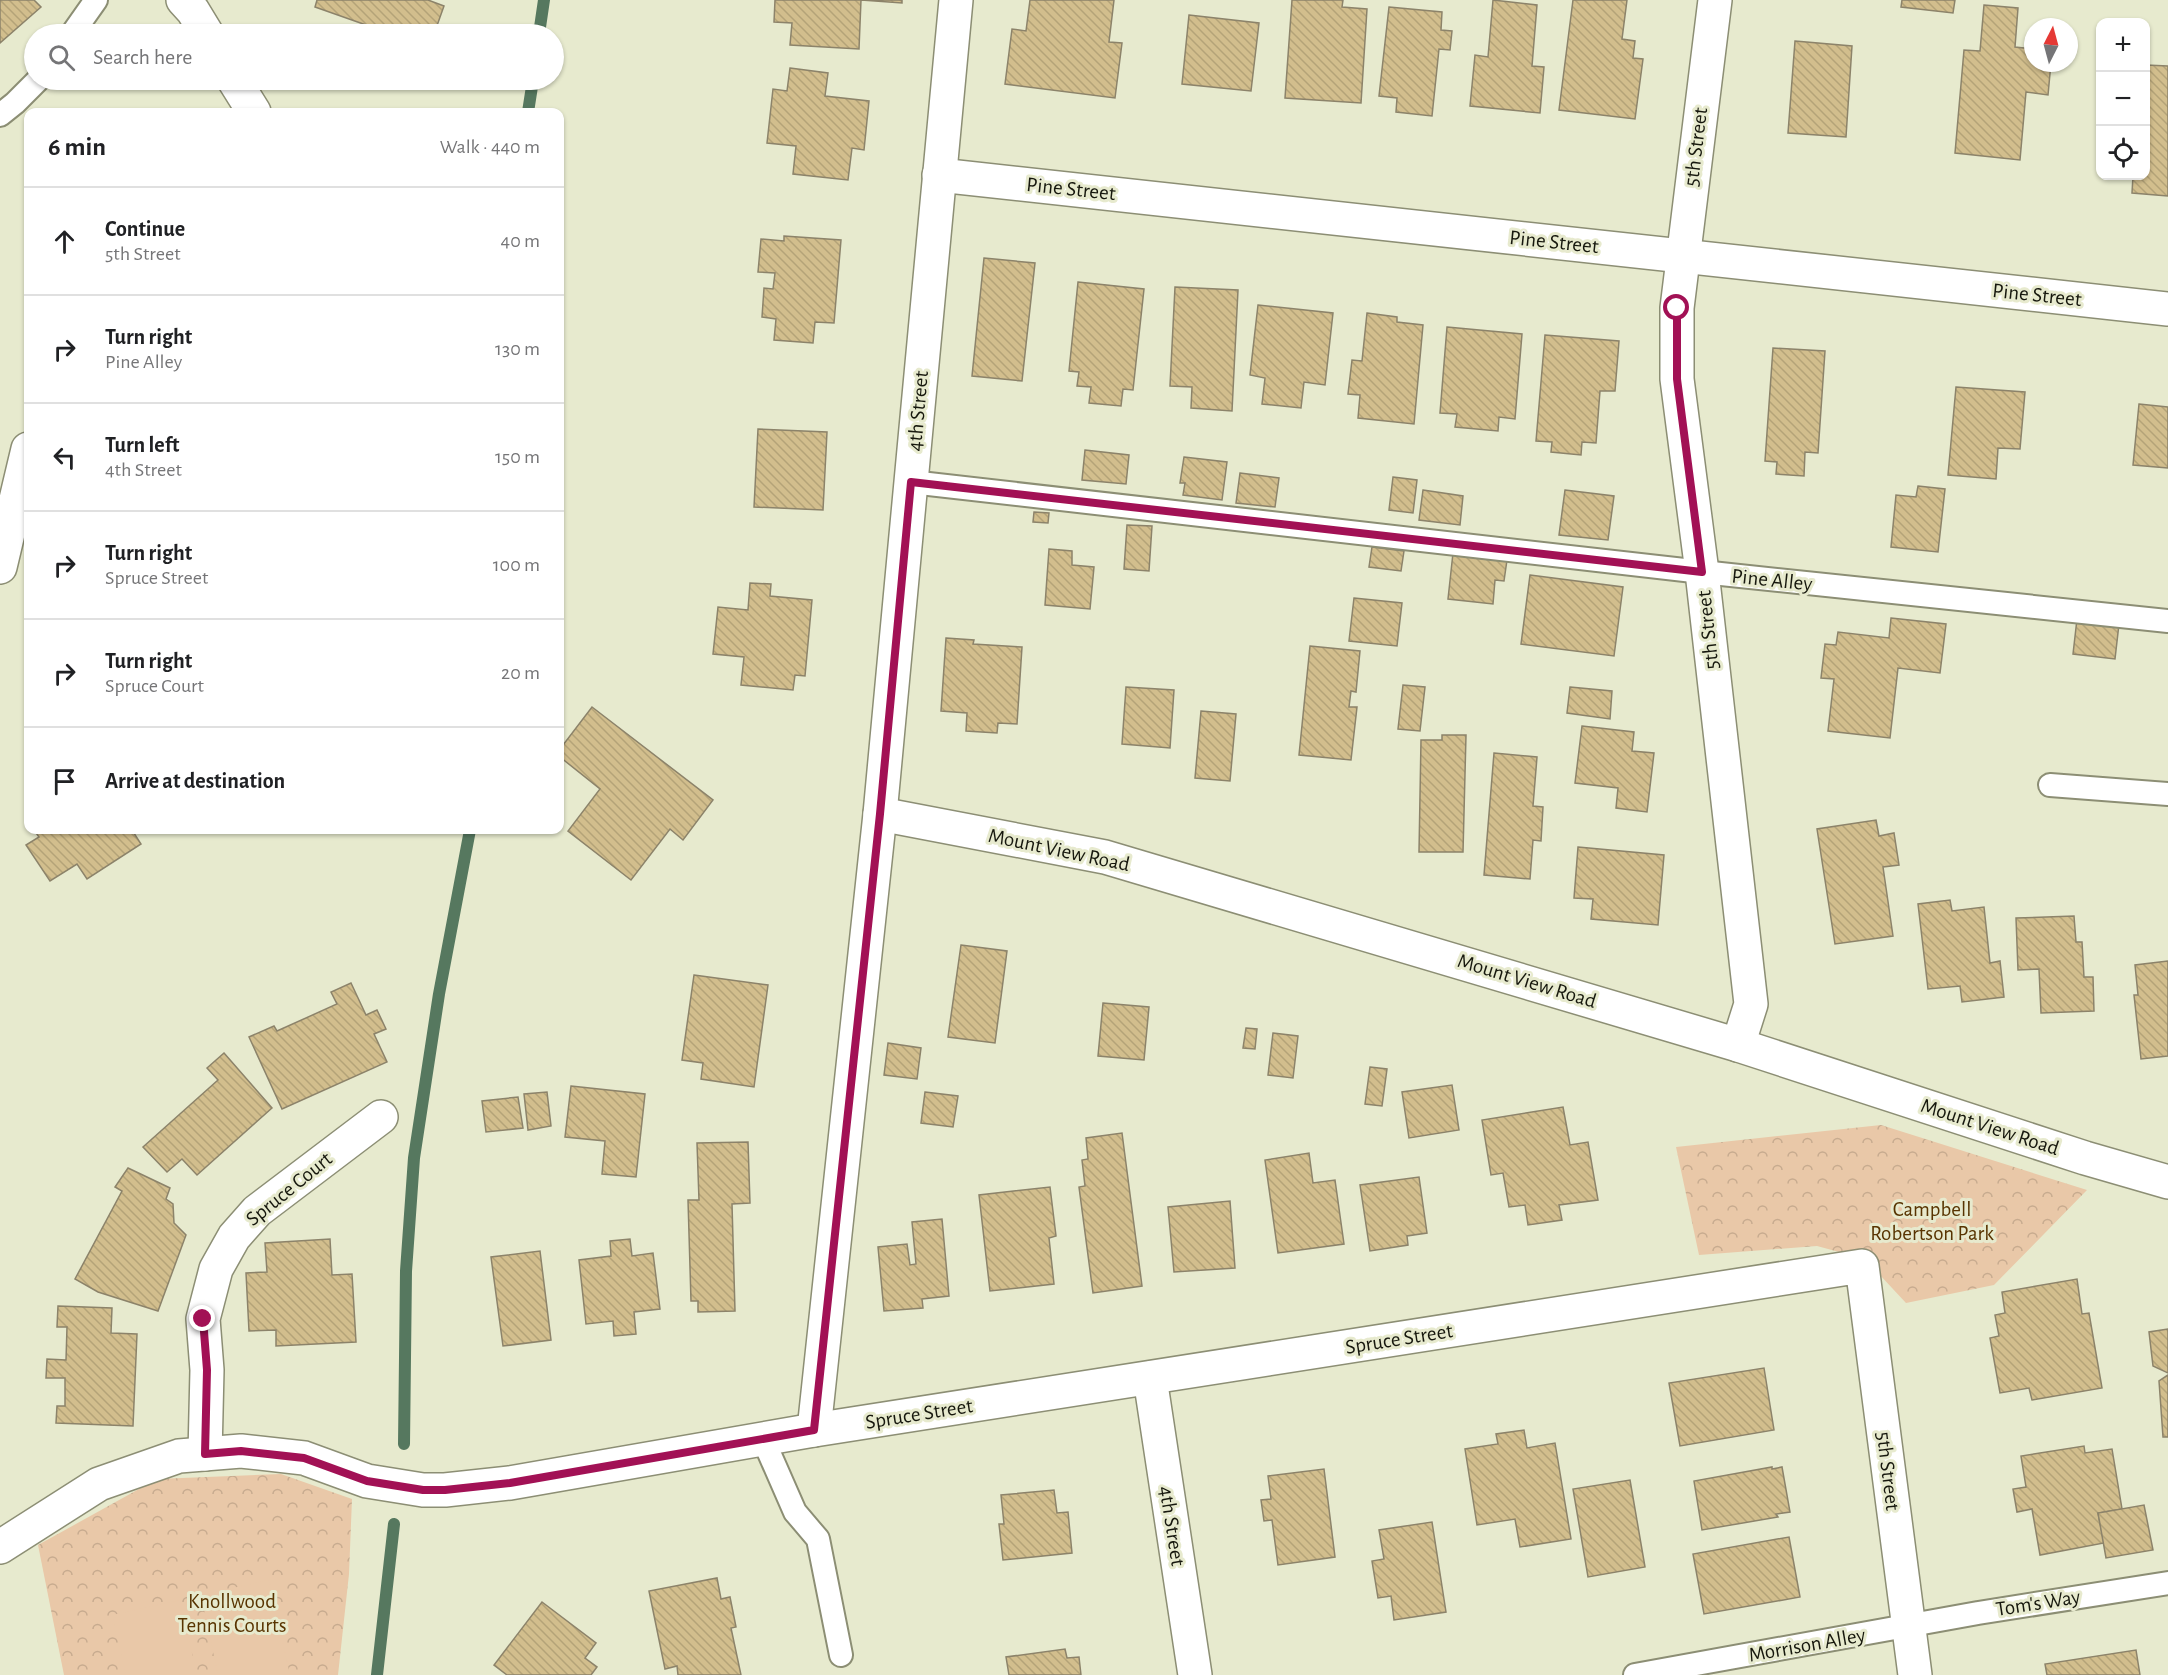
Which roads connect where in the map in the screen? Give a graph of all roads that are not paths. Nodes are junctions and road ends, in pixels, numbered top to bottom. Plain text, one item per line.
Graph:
1 (96, 0) edge
2 (183, 0) edge
3 (956, 0) edge
4 (1715, 0) edge
5 (79, 24) edge
6 (201, 24) edge
7 (28, 90) edge
8 (240, 90) edge
9 (252, 108) edge
10 (0, 115) edge
11 (939, 175) junction
12 (1682, 256) junction
13 (2168, 309) edge
14 (24, 466) edge
15 (911, 482) junction
16 (0, 567) edge
17 (1702, 572) junction
18 (2168, 621) edge
19 (2050, 785) dead end
20 (2168, 794) edge
21 (880, 814) junction
22 (1738, 1045) junction
23 (381, 1117) dead end
24 (2166, 1182) edge
25 (1862, 1266) joint
26 (1150, 1378) junction
27 (814, 1430) junction
28 (763, 1439) junction
29 (205, 1454) junction
30 (0, 1547) edge
31 (2168, 1583) edge
32 (1908, 1627) junction
33 (841, 1654) dead end
34 (1195, 1675) edge
35 (1635, 1675) edge
36 (1915, 1675) edge

1 - 5 lane
2 - 6 street
3 - 11 street, 4th Street
4 - 12 street, 5th Street
7 - 10 lane
8 - 9 street
11 - 12 street, Pine Street
11 - 15 street, 4th Street
12 - 13 street, Pine Street
12 - 17 street, 5th Street
14 - 16 street
15 - 17 lane, Pine Alley
15 - 21 street, 4th Street
17 - 18 lane, Pine Alley
17 - 22 street, 5th Street
19 - 20 lane
21 - 22 street, Mount View Road
21 - 27 street, 4th Street
22 - 24 street, Mount View Road
23 - 29 street, Spruce Court
25 - 26 street, Spruce Street
25 - 32 street, 5th Street
26 - 27 street, Spruce Street
26 - 34 street, 4th Street
27 - 28 street, Spruce Street
28 - 29 street, Spruce Street
28 - 33 lane
29 - 30 street, Spruce Street
31 - 32 lane, Tom's Way
32 - 35 lane, Morrison Alley
32 - 36 street, 5th Street

